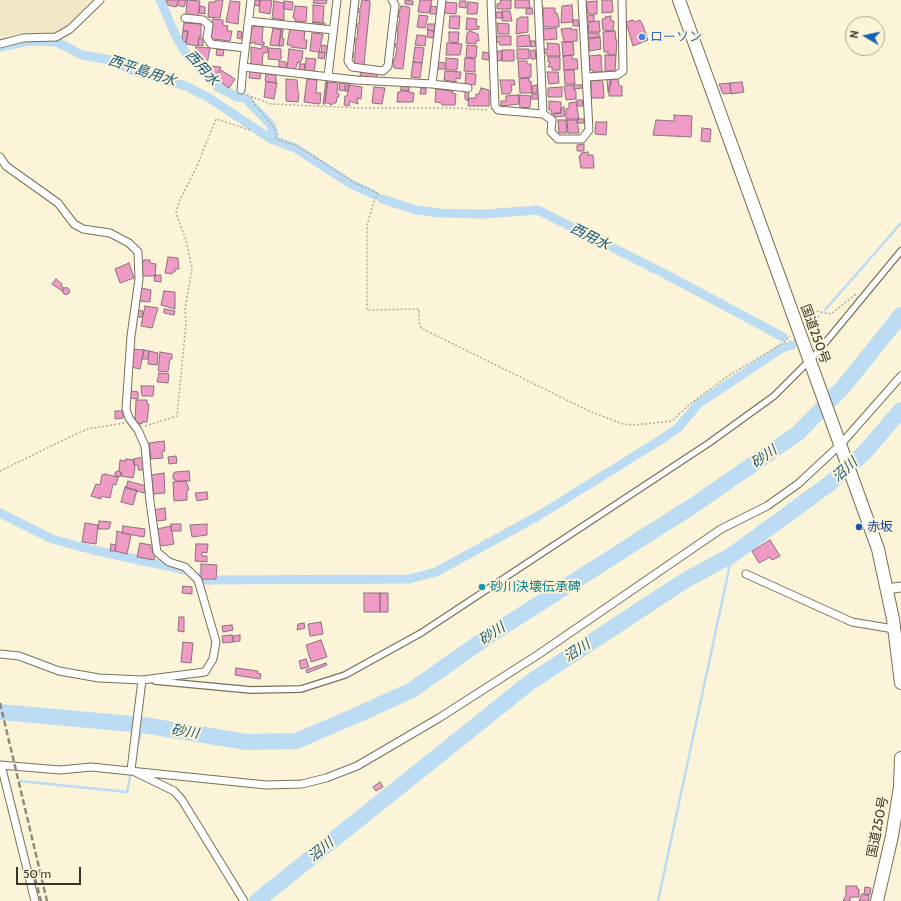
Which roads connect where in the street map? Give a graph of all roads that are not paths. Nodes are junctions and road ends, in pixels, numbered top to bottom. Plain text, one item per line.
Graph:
1 (100, 0) edge
2 (251, 0) edge
3 (337, 0) edge
4 (355, 0) edge
5 (392, 0) edge
6 (442, 0) edge
7 (491, 0) edge
8 (538, 0) edge
9 (582, 0) edge
10 (622, 0) edge
11 (679, 0) edge
12 (185, 18) dead end
13 (248, 21) junction
14 (333, 30) junction
15 (0, 44) edge
16 (245, 48) junction
17 (243, 66) junction
18 (328, 76) junction
19 (587, 77) junction
20 (432, 84) junction
21 (468, 88) dead end
22 (241, 90) road end
23 (543, 114) junction
24 (0, 157) edge
25 (3, 168) edge
26 (901, 251) edge
27 (810, 361) junction
28 (901, 376) edge
29 (842, 446) junction
30 (746, 574) dead end
31 (901, 587) edge
32 (887, 589) junction
33 (894, 628) junction
34 (0, 654) edge
35 (142, 680) junction
36 (901, 683) edge
37 (901, 758) edge
38 (0, 765) edge
39 (131, 767) junction
40 (35, 901) edge
41 (244, 901) edge
42 (877, 901) edge

1 - 15 street
2 - 13 street
3 - 14 street
4 - 5 street
6 - 20 street
7 - 23 street
8 - 23 street
9 - 19 street
10 - 19 street
11 - 27 highway, 国道250号
12 - 16 street
13 - 14 street
13 - 16 street
14 - 18 street
16 - 17 street
17 - 18 street
17 - 22 street
18 - 20 street
19 - 23 street
20 - 21 street
24 - 25 street
25 - 35 street
26 - 27 street
27 - 29 highway, 国道250号
27 - 35 street
28 - 29 street
29 - 32 highway, 国道250号
29 - 39 street
30 - 33 street
31 - 32 street
32 - 33 highway, 国道250号
33 - 36 highway, 国道250号
34 - 35 street
35 - 39 street
37 - 42 highway, 国道250号
38 - 39 street
38 - 40 street
39 - 41 street

